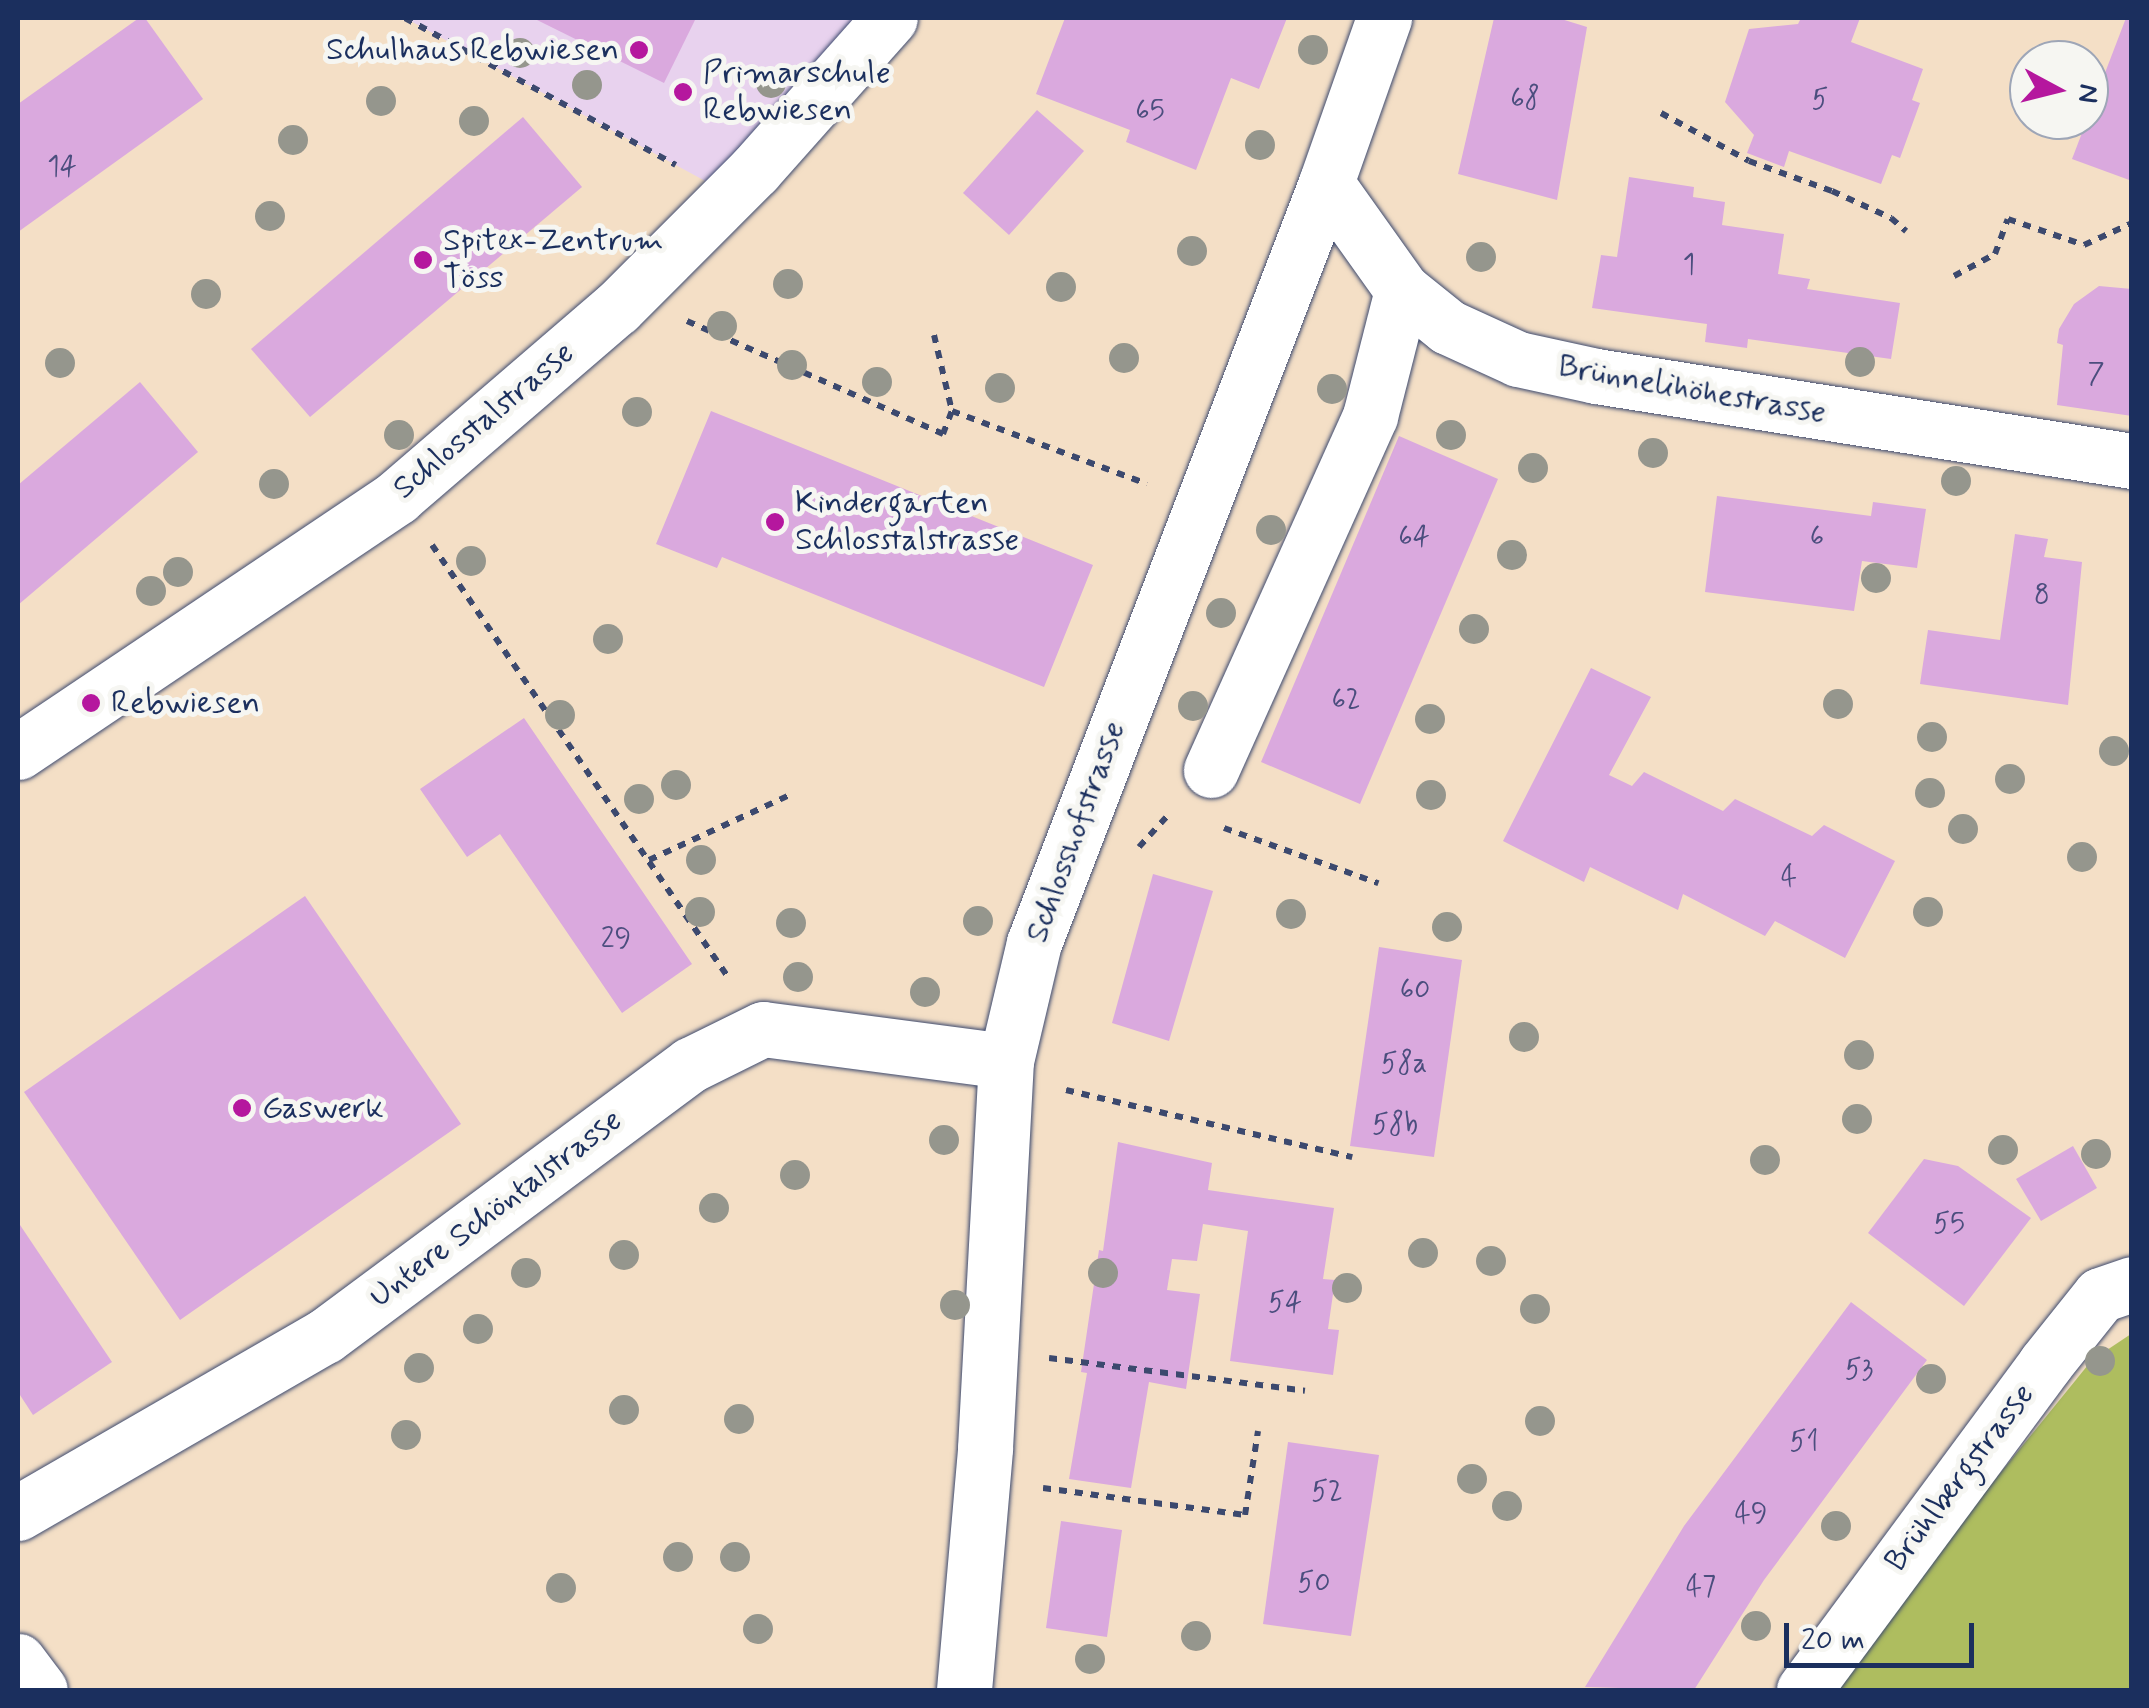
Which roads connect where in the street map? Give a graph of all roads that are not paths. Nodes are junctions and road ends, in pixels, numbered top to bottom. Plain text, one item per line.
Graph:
1 (890, 18) edge
2 (1384, 18) edge
3 (1326, 182) junction
4 (1402, 290) junction
5 (2132, 461) edge
6 (18, 752) edge
7 (1211, 770) dead end
8 (1006, 1060) junction
9 (2132, 1284) edge
10 (18, 1513) edge
11 (18, 1660) edge
12 (40, 1690) edge
13 (964, 1690) edge
14 (1804, 1690) edge

1 - 6 street, Schlosstalstrasse
2 - 3 street, Schlosshofstrasse
3 - 4 street, Brünnelihöhestrasse
3 - 8 street, Schlosshofstrasse
4 - 5 street, Brünnelihöhestrasse
4 - 7 street
8 - 10 street, Untere Schöntalstrasse
8 - 13 street, Schlosshofstrasse
9 - 14 street, Brühlbergstrasse
11 - 12 street

